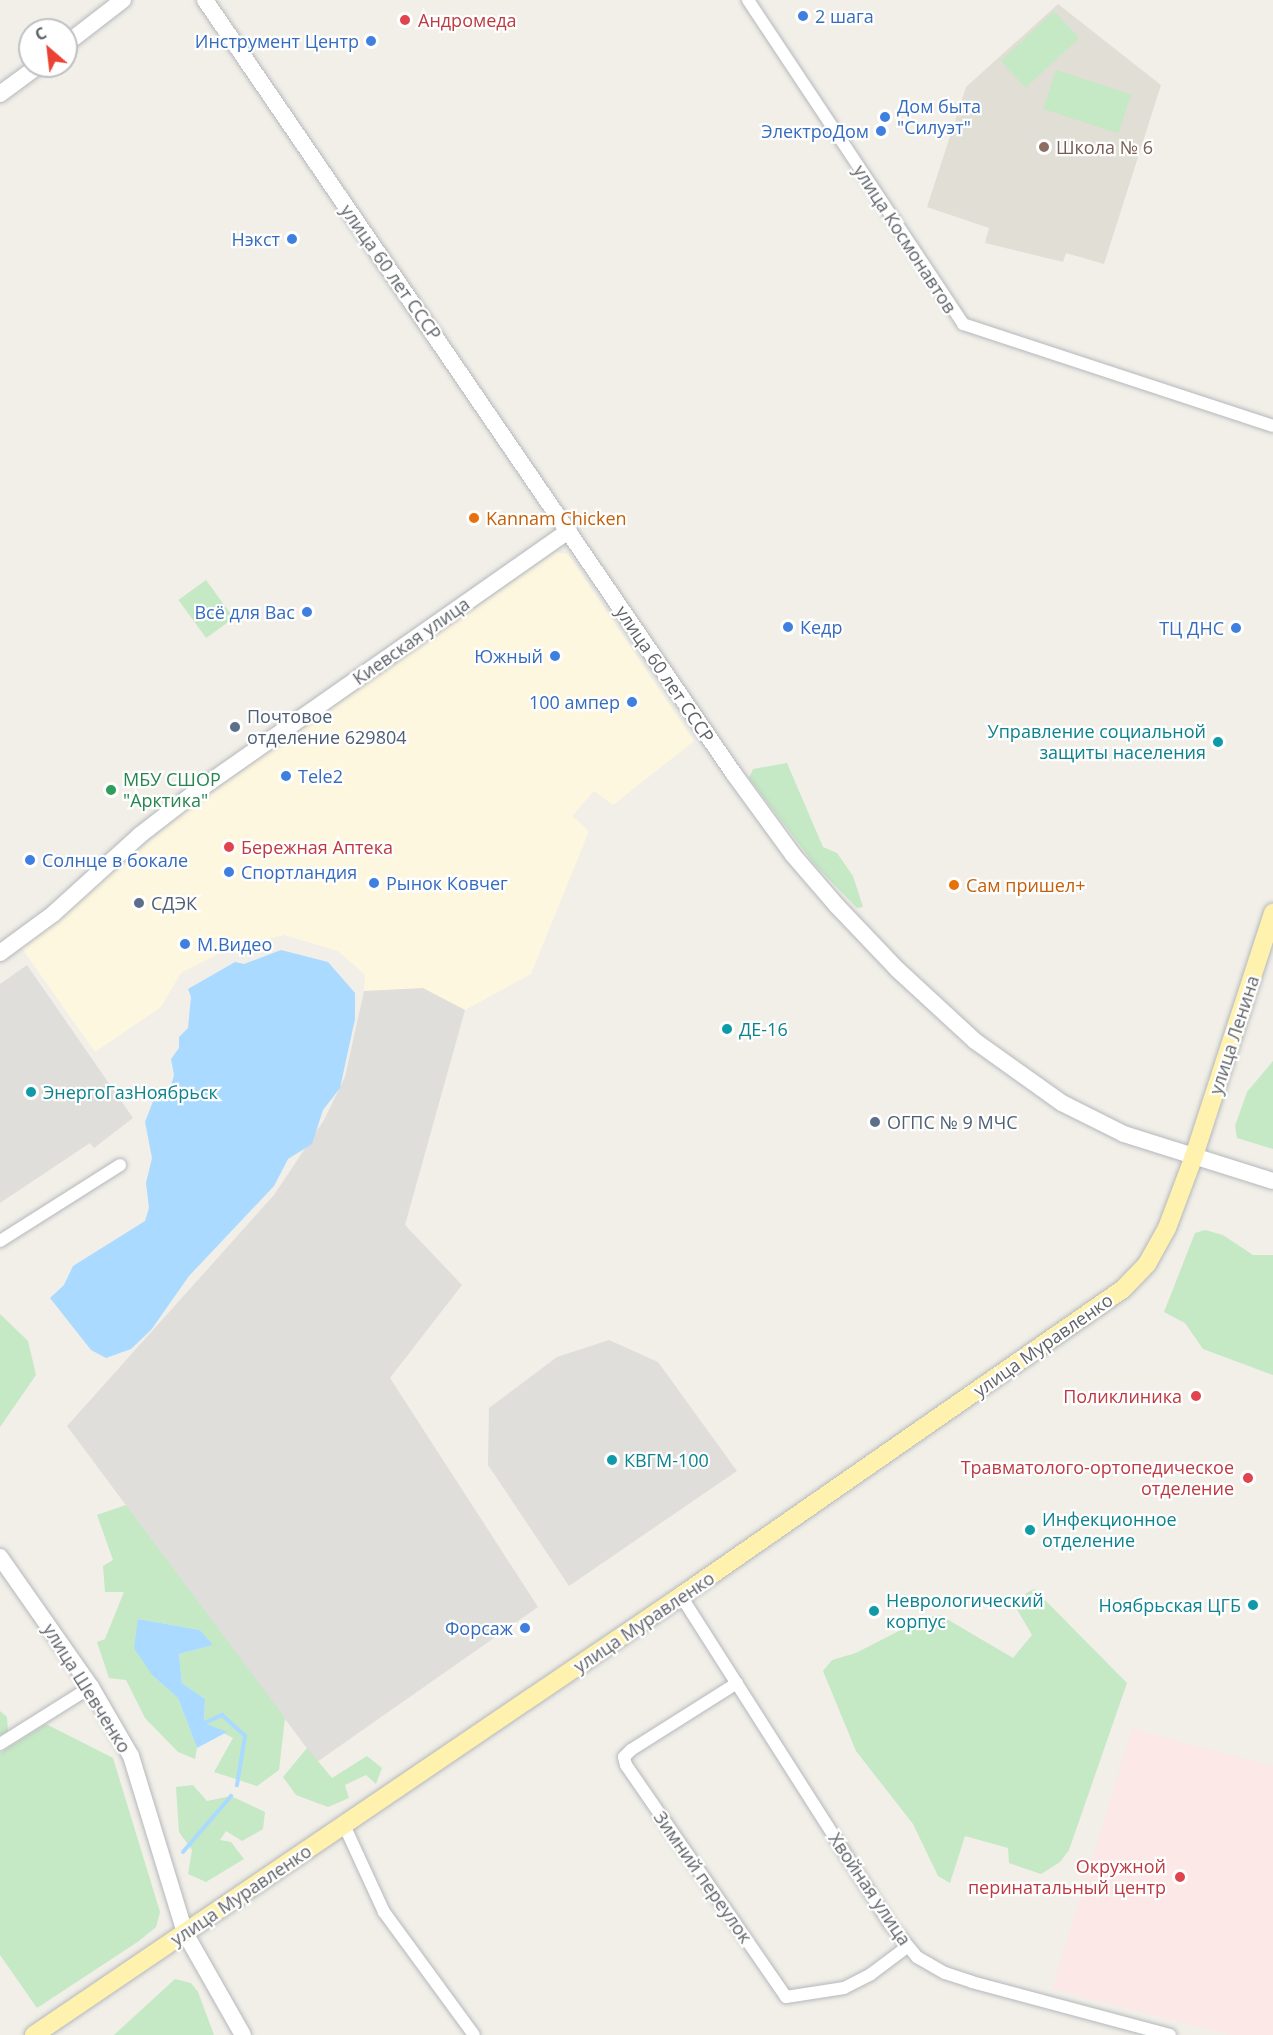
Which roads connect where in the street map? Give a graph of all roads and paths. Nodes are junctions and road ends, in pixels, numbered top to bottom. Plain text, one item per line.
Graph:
1 (123, 0) edge
2 (205, 0) edge
3 (748, 0) edge
4 (78, 35) edge
5 (22, 78) edge
6 (0, 94) edge
7 (1273, 426) edge
8 (569, 531) junction
9 (1273, 914) edge
10 (0, 953) edge
11 (1194, 1156) junction
12 (120, 1165) dead end
13 (1273, 1181) edge
14 (0, 1241) edge
15 (0, 1557) edge
16 (681, 1596) junction
17 (737, 1683) junction
18 (91, 1687) junction
19 (0, 1744) edge
20 (344, 1825) junction
21 (185, 1933) junction
22 (907, 1947) junction
23 (34, 2035) edge
24 (243, 2035) edge
25 (474, 2035) edge
26 (1170, 2035) edge

1 - 4 main road
2 - 8 main road, улица 60 лет СССР
3 - 7 street, улица Космонавтов
5 - 6 main road
8 - 10 main road, Киевская улица
8 - 11 main road, улица 60 лет СССР
9 - 11 main road, улица Ленина
11 - 13 main road, улица 60 лет СССР
11 - 16 main road, улица Муравленко
12 - 14 street
15 - 18 main road, улица Шевченко
16 - 17 street, Хвойная улица
16 - 20 main road, улица Муравленко
17 - 22 street, Хвойная улица
17 - 22 street, Зимний переулок
18 - 19 street
18 - 21 main road, улица Шевченко
20 - 21 main road, улица Муравленко
20 - 25 street
21 - 23 main road, улица Муравленко
21 - 24 main road, улица Шевченко
22 - 26 street, Хвойная улица

